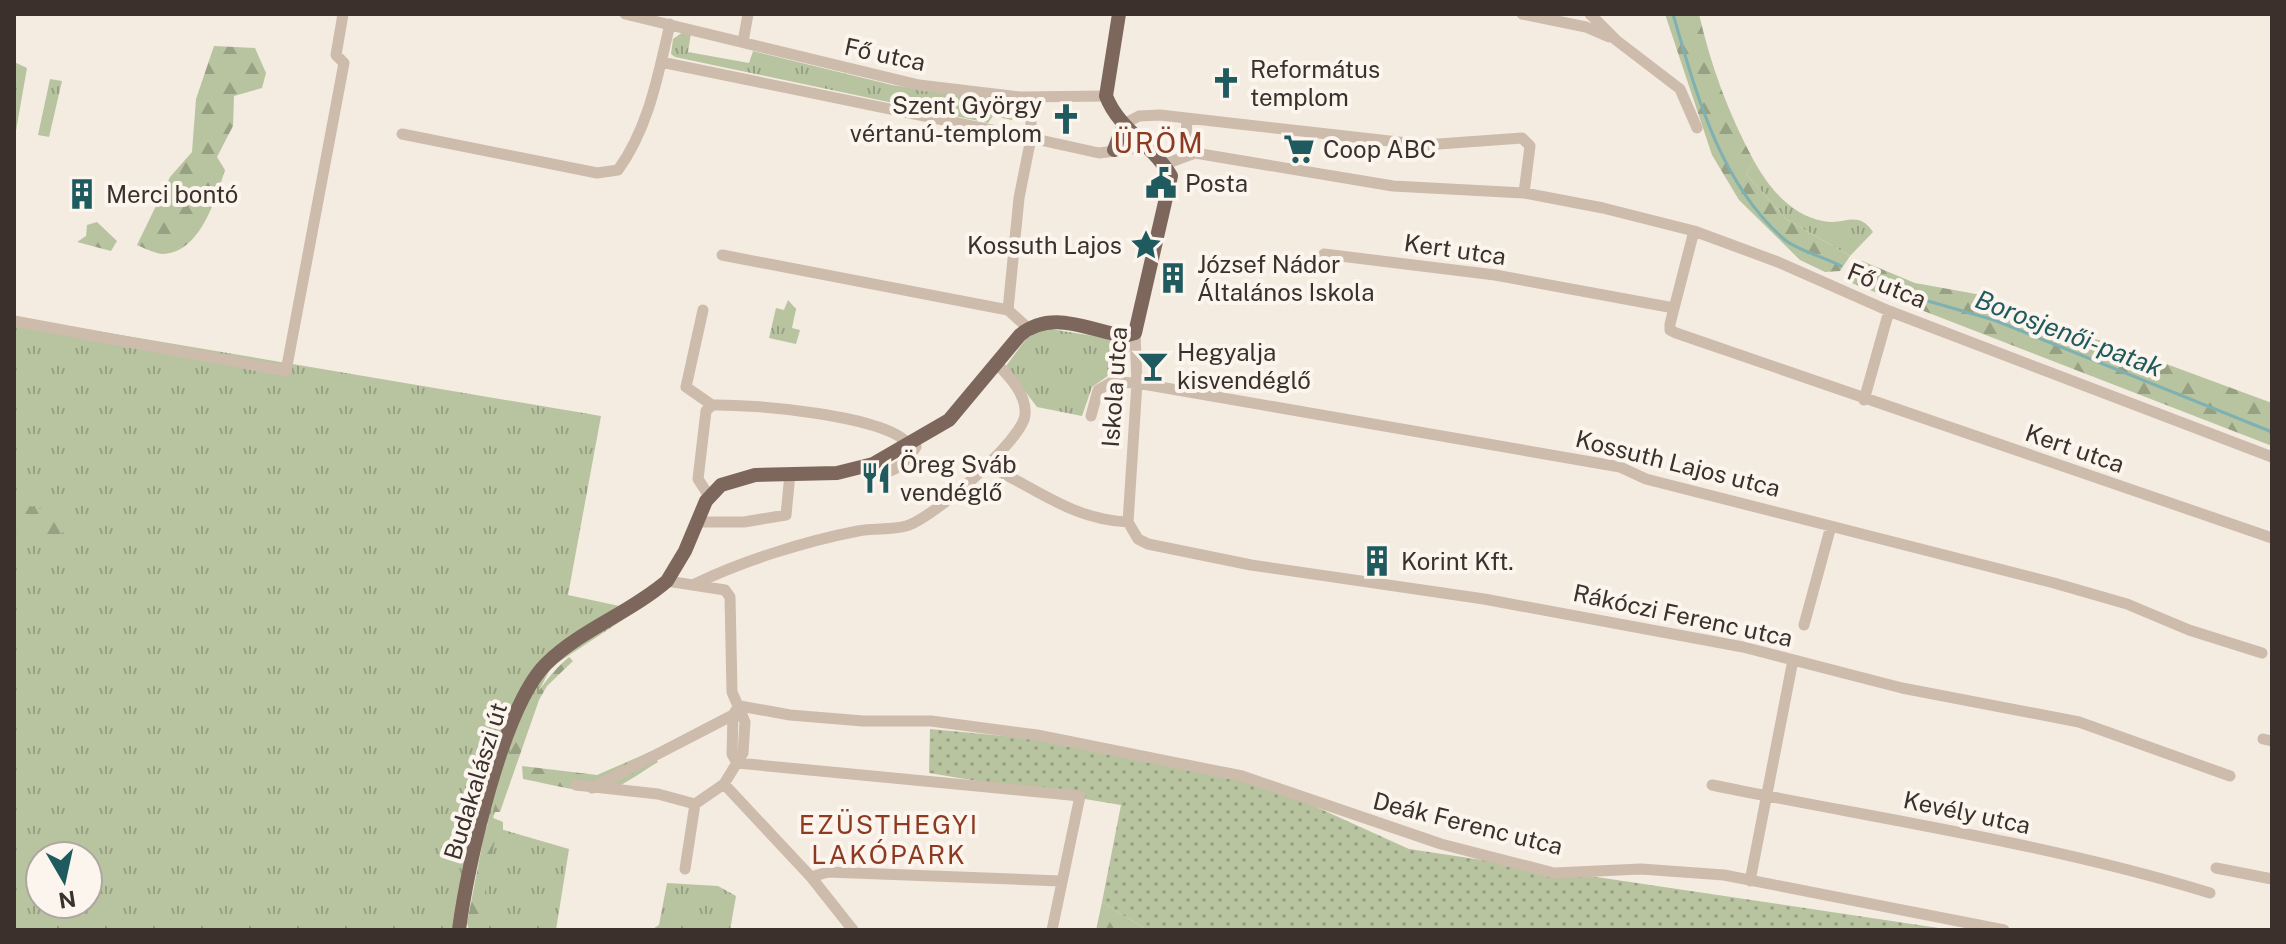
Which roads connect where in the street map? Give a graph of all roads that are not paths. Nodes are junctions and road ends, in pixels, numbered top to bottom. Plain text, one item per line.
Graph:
1 (343, 14) edge
2 (625, 14) edge
3 (748, 14) edge
4 (1119, 14) edge
5 (1522, 14) edge
6 (1590, 14) edge
7 (670, 24) junction
8 (1616, 40) junction
9 (743, 42) junction
10 (661, 62) junction
11 (1106, 96) junction
12 (1031, 97) junction
13 (1187, 119) junction
14 (1124, 124) junction
15 (1697, 128) dead end
16 (402, 134) dead end
17 (1031, 138) junction
18 (1146, 147) junction
19 (1114, 150) junction
20 (1185, 154) junction
21 (1165, 164) junction
22 (1524, 193) junction
23 (1694, 231) junction
24 (1324, 254) dead end
25 (722, 255) dead end
26 (1674, 308) junction
27 (703, 310) dead end
28 (1008, 310) junction
29 (1889, 311) junction
30 (14, 321) edge
31 (1028, 328) junction
32 (1135, 333) junction
33 (997, 364) junction
34 (1137, 383) junction
35 (1864, 400) junction
36 (712, 405) junction
37 (1091, 416) dead end
38 (912, 442) junction
39 (2272, 457) edge
40 (986, 465) junction
41 (790, 474) junction
42 (709, 496) junction
43 (696, 522) junction
44 (1128, 522) junction
45 (1831, 526) junction
46 (2272, 538) edge
47 (667, 581) junction
48 (695, 585) junction
49 (1804, 625) dead end
50 (2262, 653) dead end
51 (1793, 660) junction
52 (736, 710) junction
53 (737, 763) junction
54 (2230, 776) dead end
55 (724, 784) junction
56 (576, 785) dead end
57 (1712, 785) dead end
58 (592, 788) junction
59 (1765, 796) junction
60 (695, 804) junction
61 (2216, 868) dead end
62 (685, 869) dead end
63 (811, 877) junction
64 (2272, 879) edge
65 (1061, 881) junction
66 (1750, 881) junction
67 (2210, 893) dead end
68 (459, 930) edge
69 (853, 930) edge
70 (1052, 930) edge
71 (2004, 930) edge

1 - 30 street
2 - 7 street, Fő utca
3 - 9 street
4 - 11 main road
5 - 8 street
6 - 8 street
7 - 9 street, Fő utca
7 - 10 street
8 - 15 street
9 - 12 street, Fő utca
10 - 16 street
10 - 17 street
11 - 12 street, Fő utca
11 - 14 main road
12 - 17 street
13 - 14 street
13 - 20 street
13 - 22 street
14 - 18 main road
14 - 19 main road
17 - 19 street
17 - 28 street
18 - 19 street
18 - 21 main road
20 - 21 street
20 - 22 street, Fő utca
21 - 32 main road, Iskola utca
22 - 23 street, Fő utca
23 - 26 street
23 - 29 street, Fő utca
24 - 26 street, Kert utca
25 - 28 street
26 - 35 street, Kert utca
27 - 36 street
28 - 31 street
29 - 35 street
29 - 39 street, Fő utca
31 - 32 main road
31 - 33 main road
32 - 34 street, Iskola utca
33 - 38 main road
33 - 40 street
34 - 37 street, Kossuth Lajos utca
34 - 44 street, Iskola utca
34 - 45 street, Kossuth Lajos utca
35 - 46 street, Kert utca
36 - 38 street
36 - 42 street
38 - 41 main road
40 - 44 street
40 - 48 street
41 - 42 main road
41 - 43 street
42 - 43 main road, Budakalászi út
43 - 47 main road, Budakalászi út
44 - 51 street, Rákóczi Ferenc utca
45 - 49 street
45 - 50 street, Kossuth Lajos utca
47 - 48 street
47 - 68 main road, Budakalászi út
48 - 52 street
51 - 54 street, Rákóczi Ferenc utca
51 - 59 street
52 - 53 street
52 - 58 street
52 - 66 street, Deák Ferenc utca
53 - 55 street
53 - 65 street
55 - 60 street
55 - 63 street
56 - 58 street
57 - 59 street, Kevély utca
58 - 60 street
59 - 66 street
59 - 67 street, Kevély utca
60 - 62 street
61 - 64 street
63 - 65 street
63 - 69 street
65 - 70 street
66 - 71 street, Deák Ferenc utca

